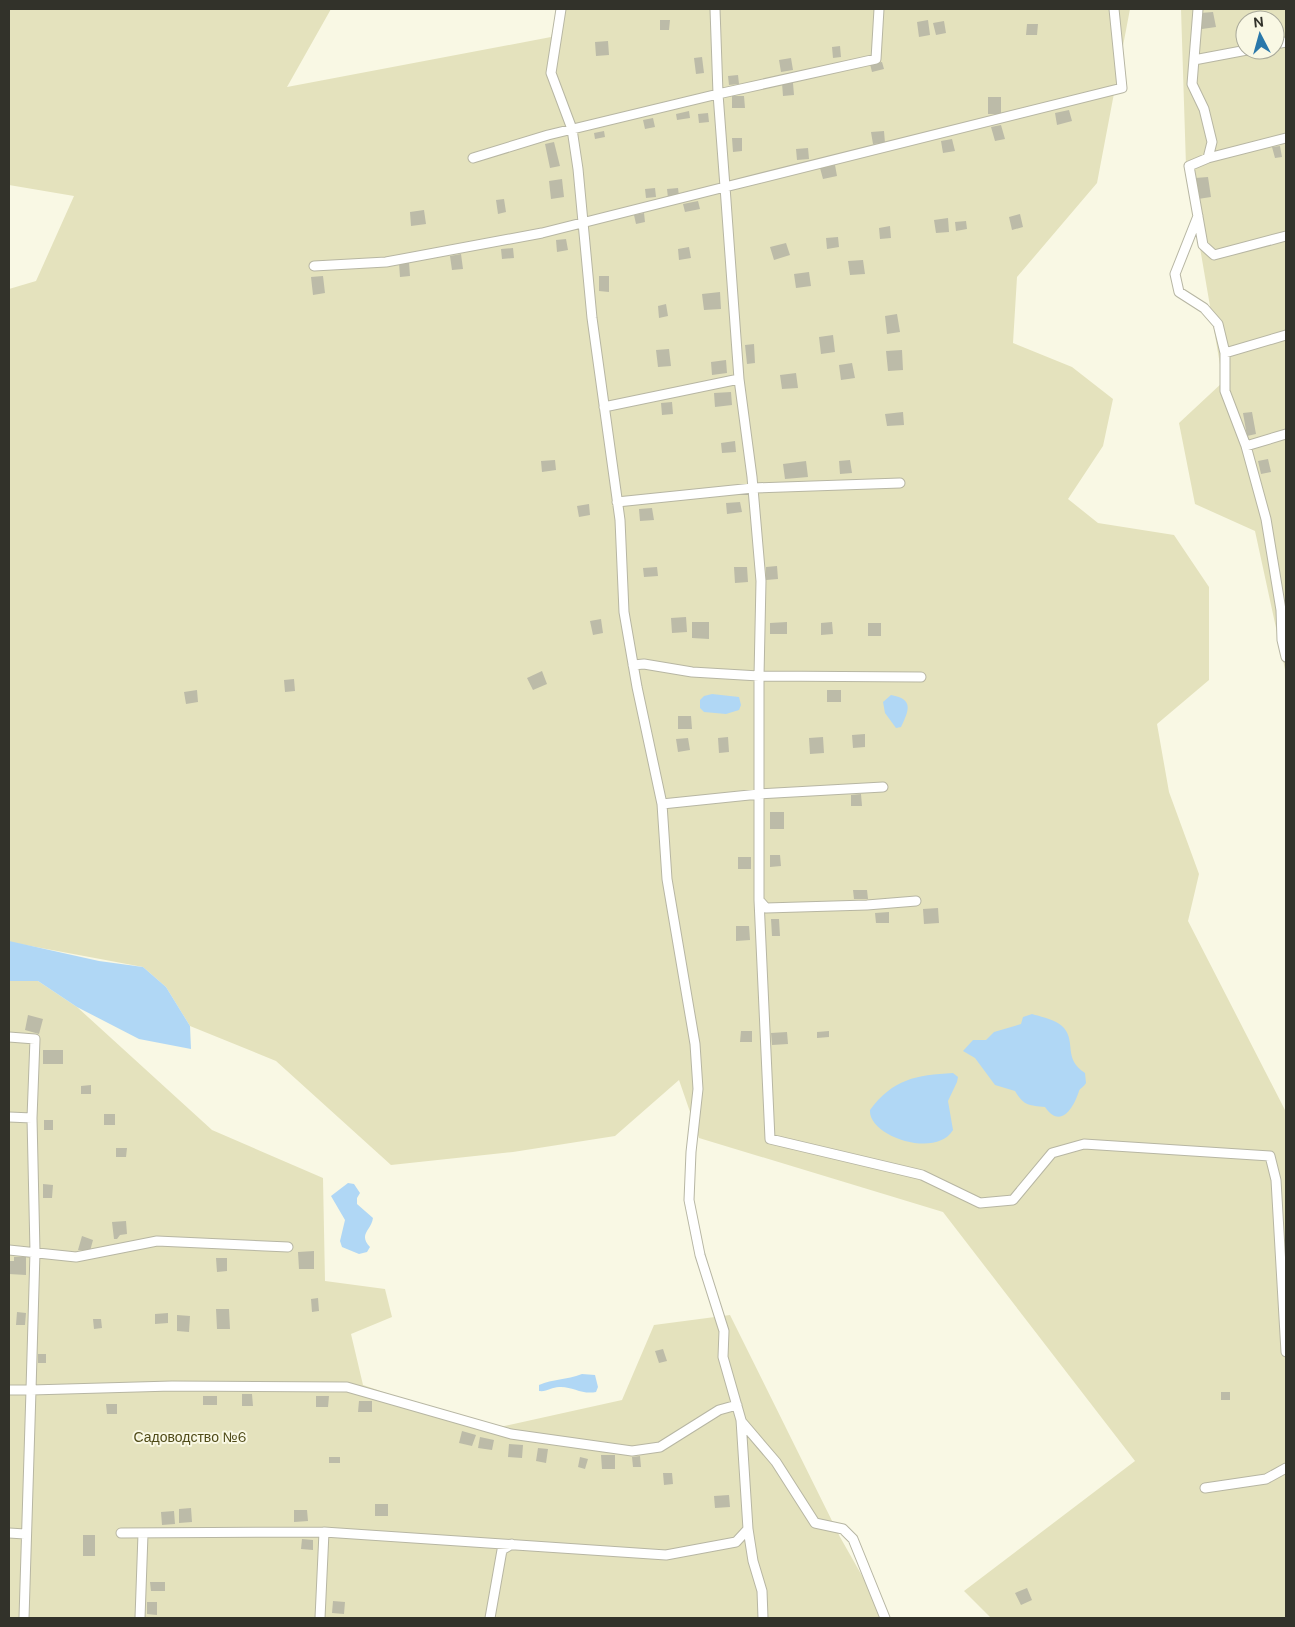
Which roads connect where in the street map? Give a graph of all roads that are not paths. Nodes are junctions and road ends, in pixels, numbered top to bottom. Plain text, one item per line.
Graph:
1 (561, 9) edge
2 (715, 9) edge
3 (880, 9) edge
4 (1114, 9) edge
5 (1198, 9) edge
6 (1235, 52) edge
7 (1194, 60) junction
8 (718, 94) junction
9 (572, 129) junction
10 (1286, 138) edge
11 (474, 158) dead end
12 (1208, 158) junction
13 (725, 187) junction
14 (1198, 216) junction
15 (585, 222) junction
16 (1286, 236) edge
17 (314, 266) dead end
18 (1286, 335) edge
19 (1225, 353) junction
20 (739, 379) junction
21 (604, 407) junction
22 (1286, 434) edge
23 (1246, 446) junction
24 (900, 482) dead end
25 (753, 488) junction
26 (617, 502) junction
27 (1284, 609) edge
28 (1286, 657) edge
29 (633, 664) junction
30 (759, 676) junction
31 (921, 677) dead end
32 (883, 787) dead end
33 (758, 794) junction
34 (662, 804) junction
35 (759, 900) junction
36 (916, 901) dead end
37 (9, 1037) edge
38 (9, 1117) edge
39 (32, 1118) junction
40 (288, 1247) dead end
41 (9, 1250) edge
42 (35, 1252) junction
43 (1286, 1352) edge
44 (9, 1390) edge
45 (32, 1390) junction
46 (737, 1405) junction
47 (741, 1420) junction
48 (1286, 1468) edge
49 (1205, 1488) dead end
50 (748, 1529) junction
51 (324, 1532) junction
52 (9, 1533) edge
53 (121, 1533) dead end
54 (25, 1534) junction
55 (143, 1534) junction
56 (512, 1544) junction
57 (24, 1618) edge
58 (140, 1618) edge
59 (320, 1618) edge
60 (490, 1618) edge
61 (763, 1618) edge
62 (885, 1618) edge

1 - 9 lane
2 - 8 lane
3 - 8 lane
4 - 13 lane
5 - 7 lane
6 - 7 lane
7 - 12 lane
8 - 9 lane
8 - 13 lane
9 - 11 lane
9 - 15 lane
10 - 12 lane
12 - 14 lane
13 - 15 lane
13 - 20 lane
14 - 16 lane
14 - 19 lane
15 - 17 lane
15 - 21 lane
18 - 19 lane
19 - 23 lane
20 - 21 lane
20 - 25 lane
21 - 26 lane
22 - 23 lane
23 - 27 lane
24 - 25 lane
25 - 26 lane
25 - 30 lane
26 - 29 lane
27 - 28 lane
29 - 30 lane
29 - 34 lane
30 - 31 lane
30 - 33 lane
32 - 33 lane
33 - 34 lane
33 - 35 lane
34 - 46 lane
35 - 36 lane
35 - 43 lane
37 - 39 lane
38 - 39 lane
39 - 42 lane
40 - 42 lane
41 - 42 lane
42 - 45 lane
44 - 45 lane
45 - 46 lane
45 - 54 lane
46 - 47 lane
47 - 50 lane
47 - 62 lane
48 - 49 lane
50 - 56 lane
50 - 61 lane
51 - 55 lane
51 - 56 lane
51 - 59 lane
52 - 54 lane
53 - 55 lane
54 - 57 lane
55 - 58 lane
56 - 60 lane

